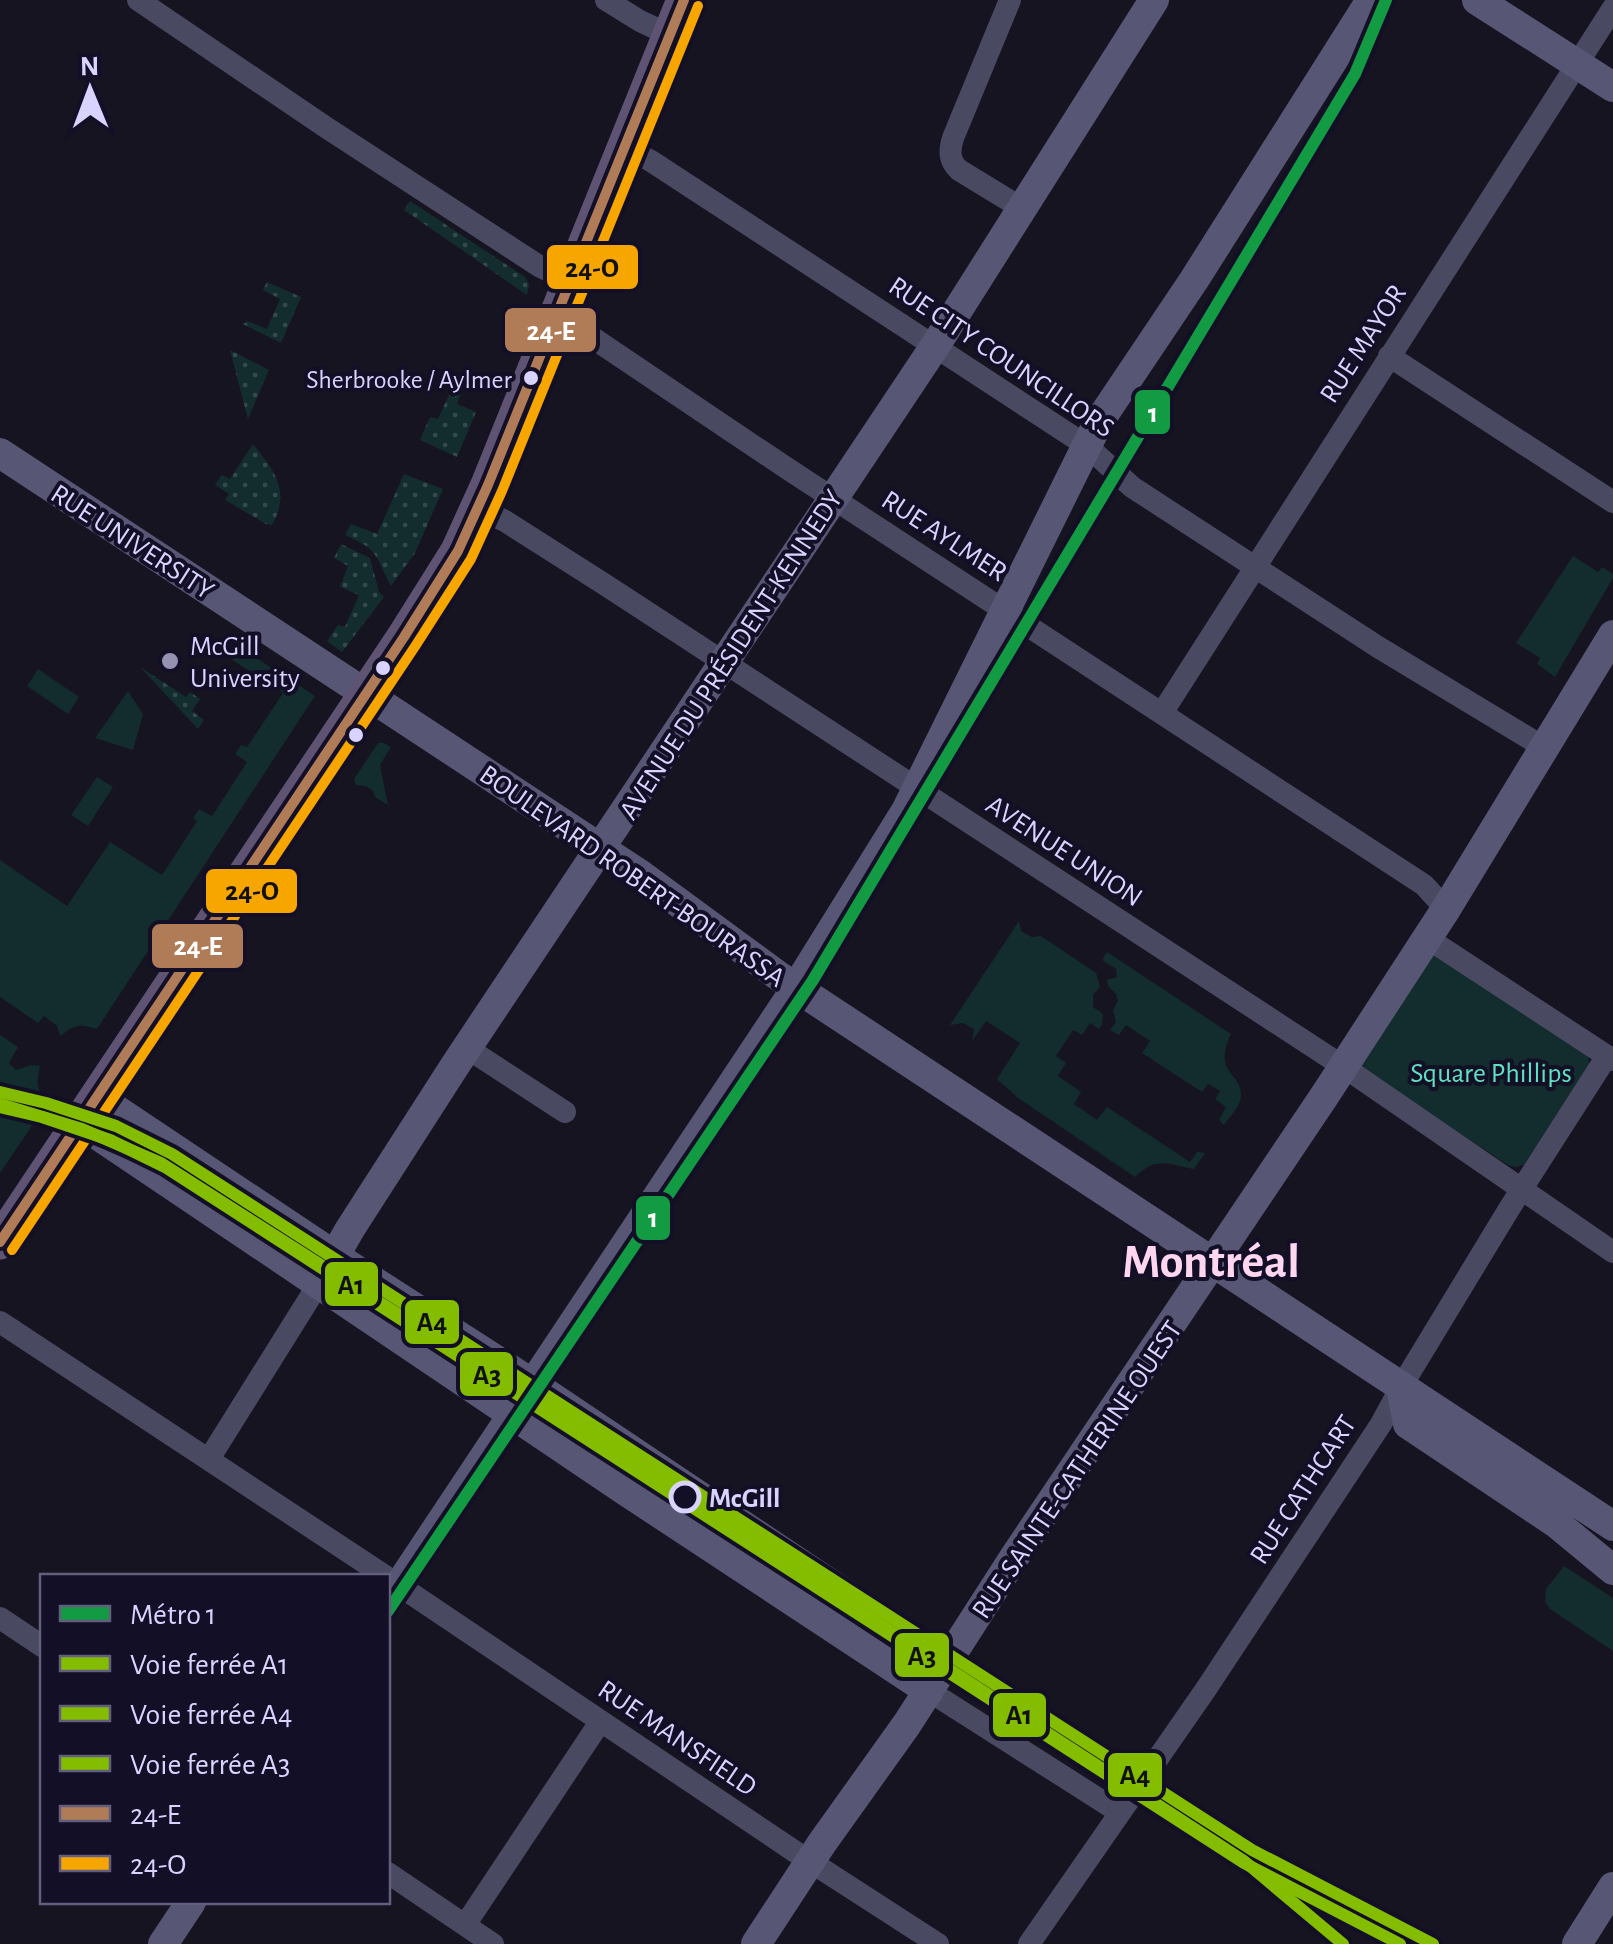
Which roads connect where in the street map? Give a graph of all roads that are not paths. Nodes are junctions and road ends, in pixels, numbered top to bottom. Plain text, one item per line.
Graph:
1 (138, 0) edge
2 (606, 0) edge
3 (684, 0) edge
4 (1010, 0) edge
5 (1154, 0) edge
6 (1370, 0) edge
7 (1477, 0) edge
8 (1613, 8) edge
9 (670, 36) junction
10 (1576, 64) junction
11 (1613, 87) edge
12 (624, 147) junction
13 (1023, 209) junction
14 (570, 281) junction
15 (555, 318) junction
16 (934, 346) junction
17 (1390, 356) junction
18 (1087, 446) junction
19 (0, 453) edge
20 (832, 498) junction
21 (1613, 502) edge
22 (478, 508) junction
23 (1255, 565) junction
24 (1005, 610) junction
25 (1613, 635) edge
26 (723, 662) junction
27 (366, 694) junction
28 (1162, 712) junction
29 (1545, 748) junction
30 (918, 789) junction
31 (601, 850) junction
32 (1446, 909) junction
33 (1427, 938) junction
34 (796, 988) junction
35 (467, 1048) junction
36 (1610, 1058) edge
37 (1344, 1066) junction
38 (89, 1110) junction
39 (565, 1112) dead end
40 (1522, 1190) junction
41 (0, 1242) edge
42 (1613, 1252) edge
43 (334, 1256) junction
44 (1214, 1263) junction
45 (318, 1283) junction
46 (0, 1322) edge
47 (532, 1385) junction
48 (1401, 1388) junction
49 (513, 1414) junction
50 (209, 1459) junction
51 (1613, 1526) edge
52 (1613, 1570) edge
53 (374, 1574) edge
54 (390, 1585) edge
55 (0, 1618) edge
56 (40, 1645) edge
57 (948, 1664) junction
58 (929, 1691) junction
59 (600, 1722) junction
60 (1137, 1787) junction
61 (1119, 1812) junction
62 (810, 1861) junction
63 (390, 1874) edge
64 (1613, 1887) edge
65 (190, 1904) edge
66 (465, 1925) junction
67 (163, 1944) edge
68 (493, 1944) edge
69 (756, 1944) edge
70 (938, 1944) edge
71 (1030, 1944) edge
72 (1577, 1944) edge

1 - 14 street
2 - 9 street
3 - 9 main road
4 - 13 street
5 - 13 street, AVENUE DU PRÉSIDENT-KENNEDY
6 - 18 street
7 - 10 street
8 - 10 street, RUE MAYOR
9 - 12 main road
10 - 11 street
10 - 17 street, RUE MAYOR
12 - 14 main road
12 - 16 street, RUE CITY COUNCILLORS
13 - 16 street, AVENUE DU PRÉSIDENT-KENNEDY
14 - 15 main road
15 - 20 street, RUE AYLMER
15 - 22 main road
16 - 18 street, RUE CITY COUNCILLORS
16 - 20 street, AVENUE DU PRÉSIDENT-KENNEDY
17 - 21 street
17 - 23 street, RUE MAYOR
18 - 23 street, RUE CITY COUNCILLORS
18 - 24 street
19 - 27 street, RUE UNIVERSITY
20 - 24 street, RUE AYLMER
20 - 26 street, AVENUE DU PRÉSIDENT-KENNEDY
22 - 26 street, AVENUE UNION
22 - 27 main road
23 - 28 street, RUE MAYOR
23 - 29 street, RUE CITY COUNCILLORS
24 - 28 street, RUE AYLMER
24 - 30 street
25 - 29 street, RUE SAINTE-CATHERINE OUEST
26 - 30 street, AVENUE UNION
26 - 31 street, AVENUE DU PRÉSIDENT-KENNEDY
27 - 31 street, BOULEVARD ROBERT-BOURASSA
27 - 38 main road
28 - 32 street, RUE AYLMER
29 - 32 street, RUE SAINTE-CATHERINE OUEST
30 - 34 street
30 - 37 street, AVENUE UNION
31 - 34 street, BOULEVARD ROBERT-BOURASSA
31 - 35 street, AVENUE DU PRÉSIDENT-KENNEDY
32 - 33 street, RUE SAINTE-CATHERINE OUEST
33 - 36 street
33 - 37 street, RUE SAINTE-CATHERINE OUEST
34 - 44 street, BOULEVARD ROBERT-BOURASSA
34 - 47 street
35 - 39 street
35 - 43 street, AVENUE DU PRÉSIDENT-KENNEDY
36 - 40 street, RUE CATHCART
37 - 40 street, AVENUE UNION
37 - 44 street, RUE SAINTE-CATHERINE OUEST
38 - 41 main road
38 - 43 street
38 - 45 street
40 - 42 street, AVENUE UNION
40 - 48 street, RUE CATHCART
43 - 45 street, AVENUE DU PRÉSIDENT-KENNEDY
43 - 47 street
44 - 48 street, BOULEVARD ROBERT-BOURASSA
44 - 57 street, RUE SAINTE-CATHERINE OUEST
45 - 49 street
45 - 50 street, AVENUE DU PRÉSIDENT-KENNEDY
46 - 50 street, RUE MANSFIELD
47 - 49 street
47 - 57 street
48 - 51 street, BOULEVARD ROBERT-BOURASSA
48 - 52 street
48 - 60 street, RUE CATHCART
49 - 54 street
49 - 58 street
50 - 53 street, RUE MANSFIELD
54 - 59 street, RUE MANSFIELD
55 - 56 street
57 - 58 street, RUE SAINTE-CATHERINE OUEST
57 - 60 street
58 - 61 street
58 - 62 street, RUE SAINTE-CATHERINE OUEST
59 - 62 street, RUE MANSFIELD
59 - 66 street
60 - 61 street, RUE CATHCART
61 - 71 street, RUE CATHCART
62 - 69 street, RUE SAINTE-CATHERINE OUEST
62 - 70 street, RUE MANSFIELD
63 - 66 street
64 - 72 street
65 - 67 street
66 - 68 street

